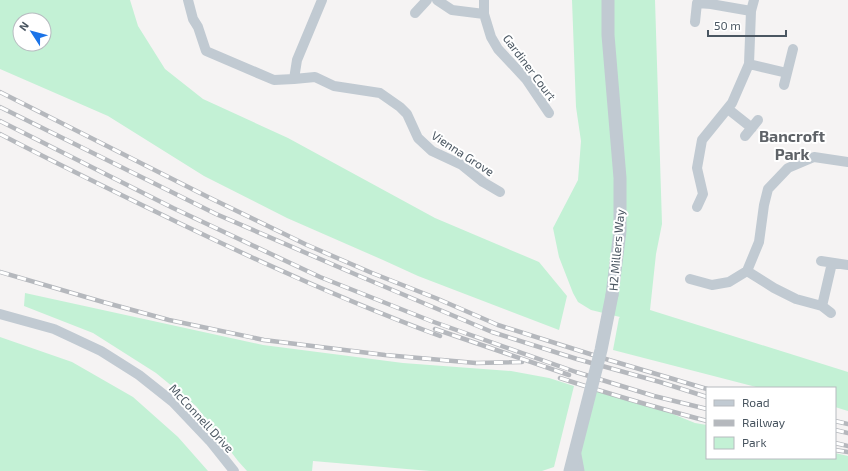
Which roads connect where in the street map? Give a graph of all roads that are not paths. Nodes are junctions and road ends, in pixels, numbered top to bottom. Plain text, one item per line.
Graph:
1 (188, 0) edge
2 (322, 0) edge
3 (427, 0) edge
4 (436, 0) edge
5 (484, 0) edge
6 (608, 0) edge
7 (754, 0) edge
8 (751, 11) junction
9 (415, 13) dead end
10 (484, 14) junction
11 (696, 22) dead end
12 (793, 49) dead end
13 (749, 64) junction
14 (787, 73) junction
15 (294, 80) junction
16 (784, 85) dead end
17 (728, 109) junction
18 (548, 113) dead end
19 (751, 128) dead end
20 (848, 162) edge
21 (500, 192) dead end
22 (697, 207) dead end
23 (848, 265) edge
24 (747, 271) junction
25 (690, 279) dead end
26 (822, 306) junction
27 (831, 313) dead end
28 (0, 314) edge
29 (575, 455) junction
30 (234, 471) edge
31 (570, 471) edge
32 (578, 471) edge

1 - 15 street, Vienna Grove
2 - 15 street
3 - 9 street
4 - 10 street
5 - 10 street, Gardiner Court
6 - 29 street, H2 Millers Way, bridge
7 - 8 street
8 - 11 street
8 - 13 street
10 - 18 street, Gardiner Court
12 - 14 street
13 - 14 street
13 - 17 street
14 - 16 street
15 - 21 street, Vienna Grove
17 - 19 street
17 - 22 street
20 - 24 street
23 - 26 street
24 - 25 street
24 - 26 street
26 - 27 street
28 - 30 street, McConnell Drive
29 - 31 street, H2 Millers Way, bridge
29 - 32 street

